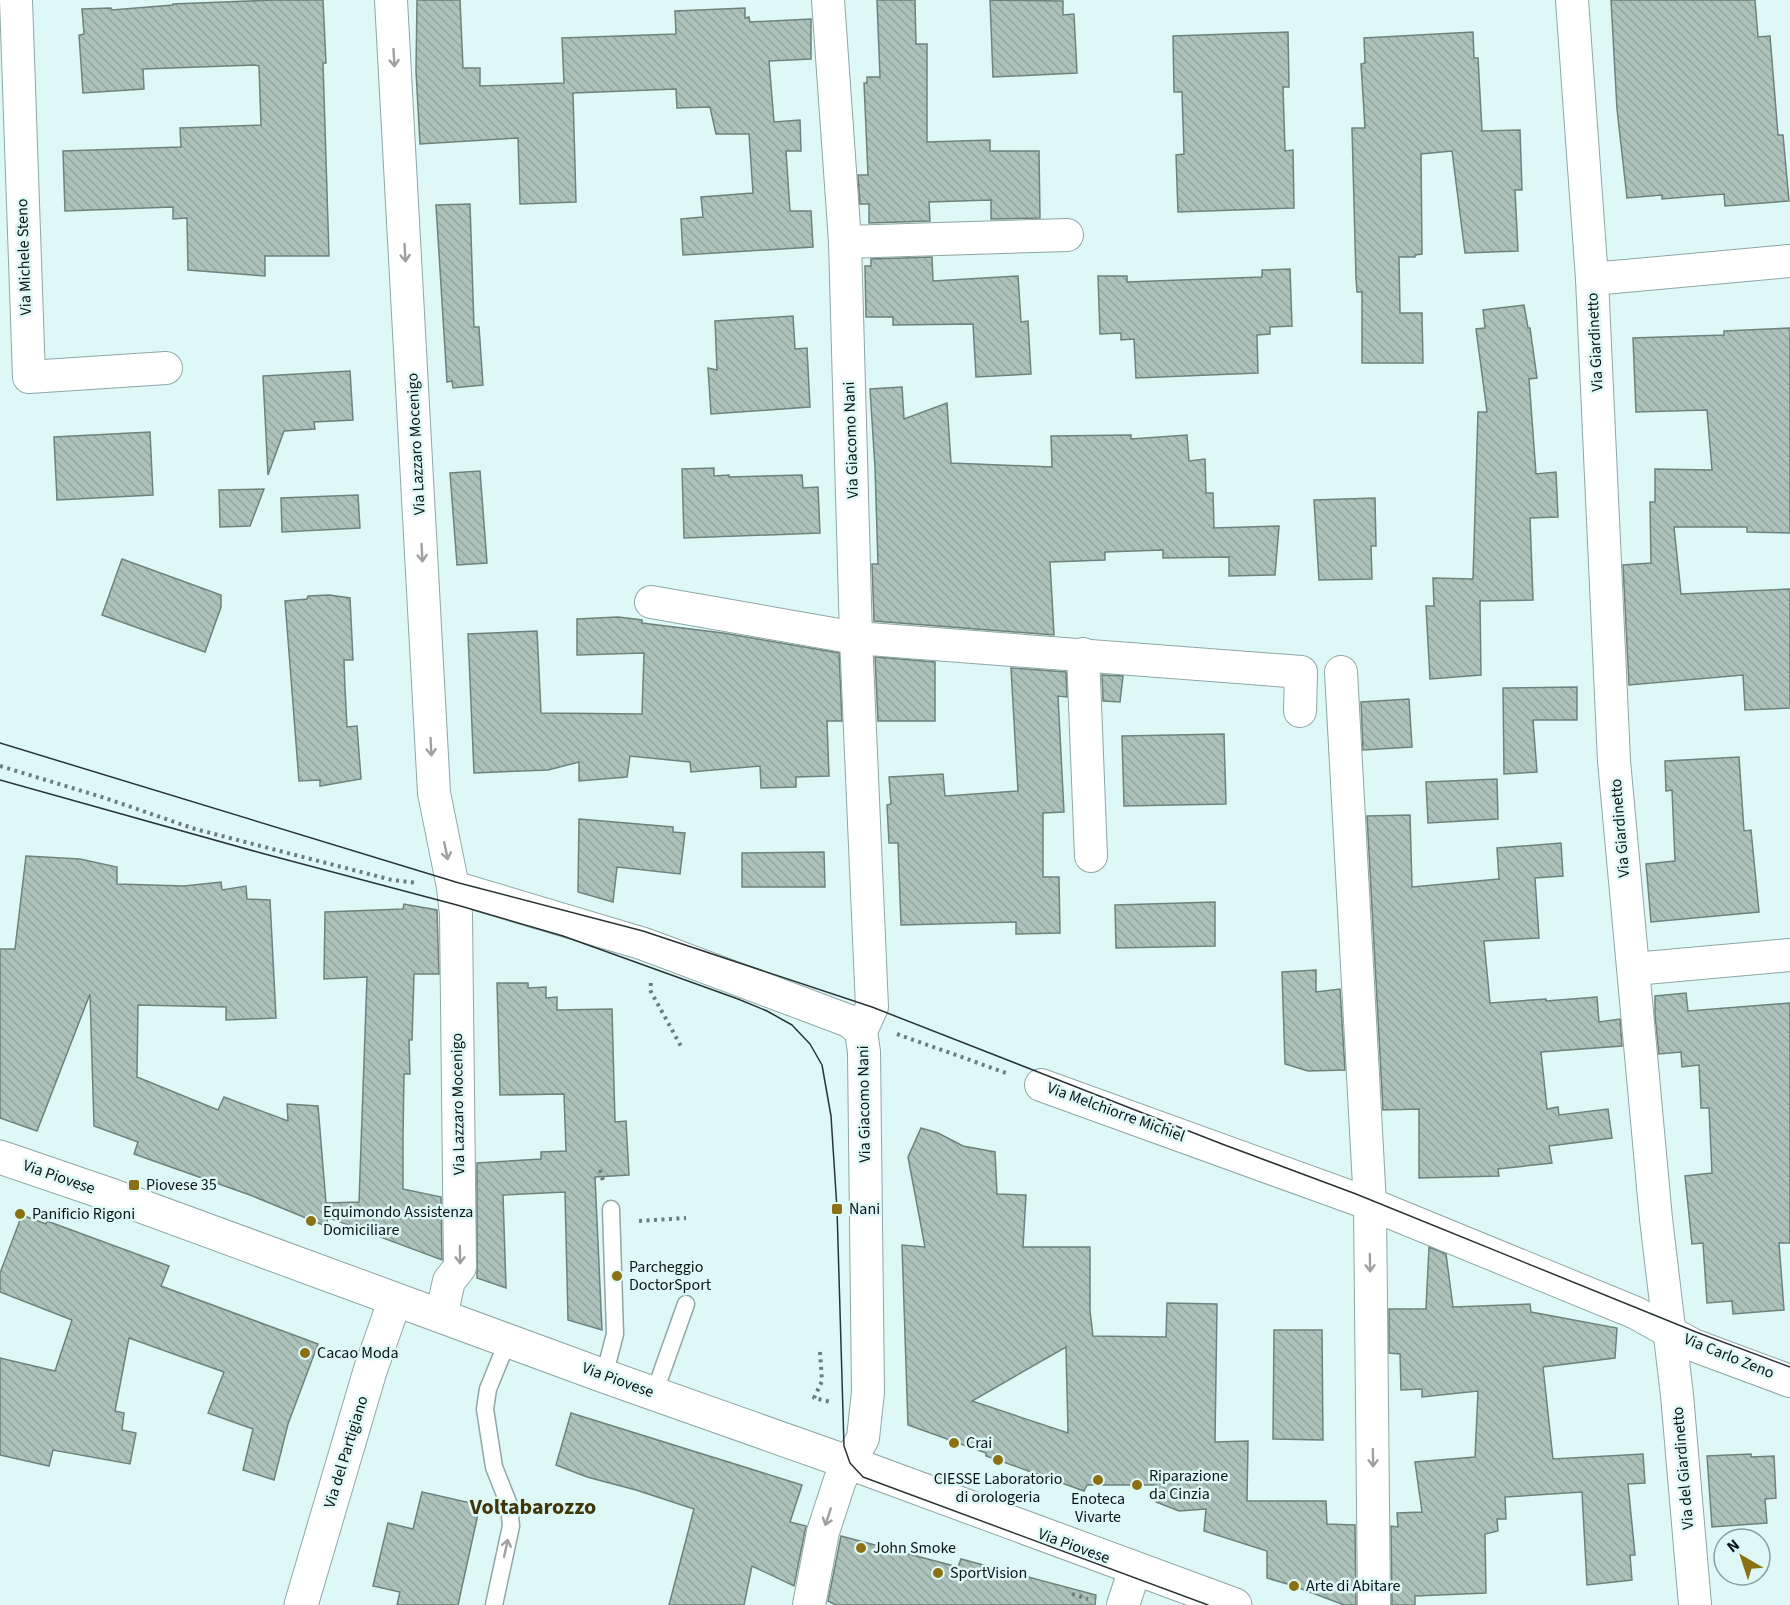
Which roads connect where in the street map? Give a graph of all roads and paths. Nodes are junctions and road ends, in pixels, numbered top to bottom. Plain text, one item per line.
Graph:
1 (16, 0) edge
2 (391, 0) edge
3 (828, 0) edge
4 (1572, 0) edge
5 (1067, 235) dead end
6 (845, 242) junction
7 (1790, 261) edge
8 (1592, 279) junction
9 (166, 368) dead end
10 (651, 602) dead end
11 (856, 638) junction
12 (1083, 654) junction
13 (1341, 672) dead end
14 (1300, 711) dead end
15 (0, 766) edge
16 (1091, 856) dead end
17 (453, 887) junction
18 (662, 951) junction
19 (1790, 956) edge
20 (1634, 969) junction
21 (861, 1031) junction
22 (682, 1048) dead end
23 (1041, 1085) joint
24 (0, 1157) edge
25 (1370, 1204) junction
26 (611, 1215) joint
27 (686, 1218) dead end
28 (395, 1300) junction
29 (686, 1304) dead end
30 (441, 1316) junction
31 (1668, 1330) junction
32 (508, 1340) junction
33 (820, 1352) dead end
34 (604, 1376) junction
35 (1790, 1381) edge
36 (654, 1394) junction
37 (833, 1402) dead end
38 (850, 1462) junction
39 (1135, 1569) junction
40 (301, 1605) edge
41 (494, 1605) edge
42 (810, 1605) edge
43 (1123, 1605) edge
44 (1235, 1605) edge
45 (1374, 1605) edge
46 (1695, 1605) edge

1 - 9 street, Via Michele Steno
2 -> 17 street, Via Lazzaro Mocenigo
3 - 6 street, Via Giacomo Nani
4 - 8 street, Via Giardinetto
5 - 6 street
6 - 11 street, Via Giacomo Nani
7 - 8 street
8 - 20 street, Via Giardinetto
10 - 11 street
11 - 12 street
11 - 21 street, Via Giacomo Nani
12 - 14 street
12 - 16 street
13 - 25 street
15 - 17 path
17 - 18 street
17 -> 30 street, Via Lazzaro Mocenigo
18 - 21 street
18 - 22 path
19 - 20 street
20 - 31 street, Via Giardinetto
21 - 23 path, Via Melchiorre Michiel
21 - 38 street, Via Giacomo Nani
23 - 25 street, Via Melchiorre Michiel
24 - 28 main road, Via Piovese
25 - 31 street
25 -> 45 street
26 - 27 path
26 - 34 lane
28 - 30 main road, Via Piovese
28 - 40 main road, Via del Partigiano
29 - 36 lane
30 - 32 main road, Via Piovese
31 - 35 street, Via Carlo Zeno
31 - 46 street, Via del Giardinetto
32 - 34 main road, Via Piovese
41 -> 32 lane
33 - 37 path
34 - 36 main road, Via Piovese
36 - 38 main road, Via Piovese
38 - 39 main road, Via Piovese
38 -> 42 street, Via Giacomo Nani
39 - 43 street
39 - 44 main road, Via Piovese

